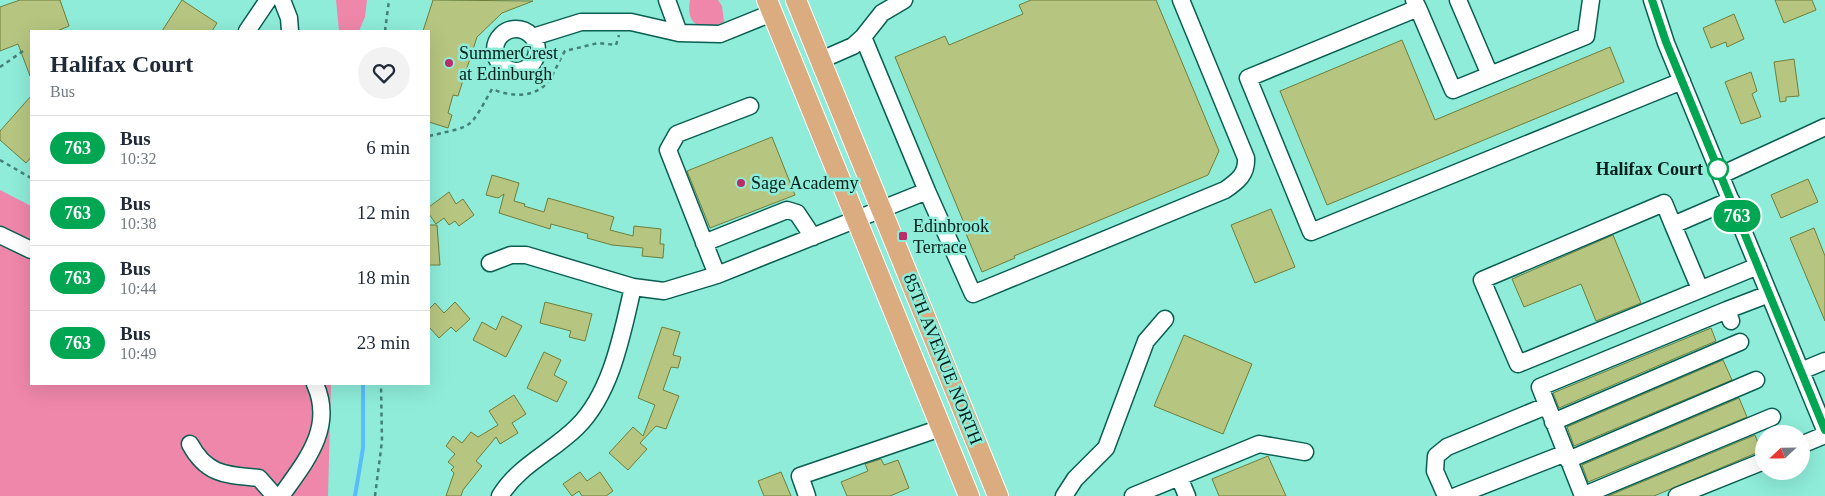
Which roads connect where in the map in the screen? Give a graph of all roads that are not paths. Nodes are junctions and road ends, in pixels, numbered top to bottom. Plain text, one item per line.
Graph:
1 (268, 0) edge
2 (282, 0) edge
3 (667, 0) edge
4 (796, 0) edge
5 (904, 0) edge
6 (1181, 0) edge
7 (1458, 0) edge
8 (1591, 0) edge
9 (1652, 0) edge
10 (1416, 4) edge
11 (770, 6) edge
12 (247, 30) edge
13 (290, 30) edge
14 (679, 33) junction
15 (532, 37) dead end
16 (863, 38) junction
17 (821, 60) junction
18 (1490, 75) junction
19 (1682, 81) junction
20 (750, 106) dead end
21 (1825, 127) edge
22 (1721, 175) junction
23 (927, 191) junction
24 (1731, 200) junction
25 (882, 209) junction
26 (857, 220) junction
27 (1673, 225) junction
28 (0, 235) edge
29 (813, 237) junction
30 (704, 244) junction
31 (30, 250) edge
32 (490, 263) dead end
33 (1758, 266) junction
34 (717, 276) junction
35 (633, 287) junction
36 (1700, 289) junction
37 (1769, 294) junction
38 (1165, 319) dead end
39 (1740, 342) dead end
40 (1825, 361) edge
41 (1801, 371) junction
42 (1756, 380) dead end
43 (315, 385) edge
44 (1546, 406) junction
45 (1772, 417) dead end
46 (1552, 422) junction
47 (941, 428) junction
48 (1825, 430) edge
49 (1825, 436) edge
50 (1810, 442) edge
51 (190, 444) dead end
52 (1305, 452) dead end
53 (1567, 456) junction
54 (1755, 465) edge
55 (1179, 477) junction
56 (275, 496) edge
57 (280, 496) edge
58 (500, 496) edge
59 (807, 496) edge
60 (969, 496) edge
61 (998, 496) edge
62 (1064, 496) edge
63 (1133, 496) edge
64 (1187, 496) edge
65 (1446, 496) edge
66 (1456, 496) edge
67 (1583, 496) edge
68 (1677, 496) edge

1 - 12 street
2 - 13 street
3 - 14 street
4 - 17 main road, 85TH AVENUE NORTH
5 - 16 street
6 - 23 street
7 - 18 street
8 - 18 street
9 - 19 street
10 - 18 street
10 - 19 street
11 - 14 street
11 - 26 main road, 85TH AVENUE NORTH
14 - 15 street
16 - 17 street
16 - 23 street
17 - 25 main road, 85TH AVENUE NORTH
19 - 22 street
20 - 30 street
21 - 22 street
22 - 24 street
23 - 25 street
24 - 27 street
24 - 33 street
25 - 26 street
25 - 61 main road, 85TH AVENUE NORTH
26 - 29 street
26 - 47 main road, 85TH AVENUE NORTH
27 - 36 street
27 - 36 street
28 - 31 street
29 - 30 street
29 - 34 street
30 - 34 street
32 - 35 street
33 - 36 street
33 - 37 street
34 - 35 street
35 - 58 street
37 - 41 street
37 - 44 street
38 - 62 street
39 - 46 street
40 - 41 street
41 - 48 street
42 - 53 street
43 - 57 street
44 - 46 street
44 - 65 street
45 - 67 street
46 - 53 street
47 - 59 street
47 - 60 main road, 85TH AVENUE NORTH
49 - 50 street
51 - 56 street
52 - 55 street
53 - 66 street
53 - 67 street
54 - 68 street
55 - 63 street
55 - 64 street

